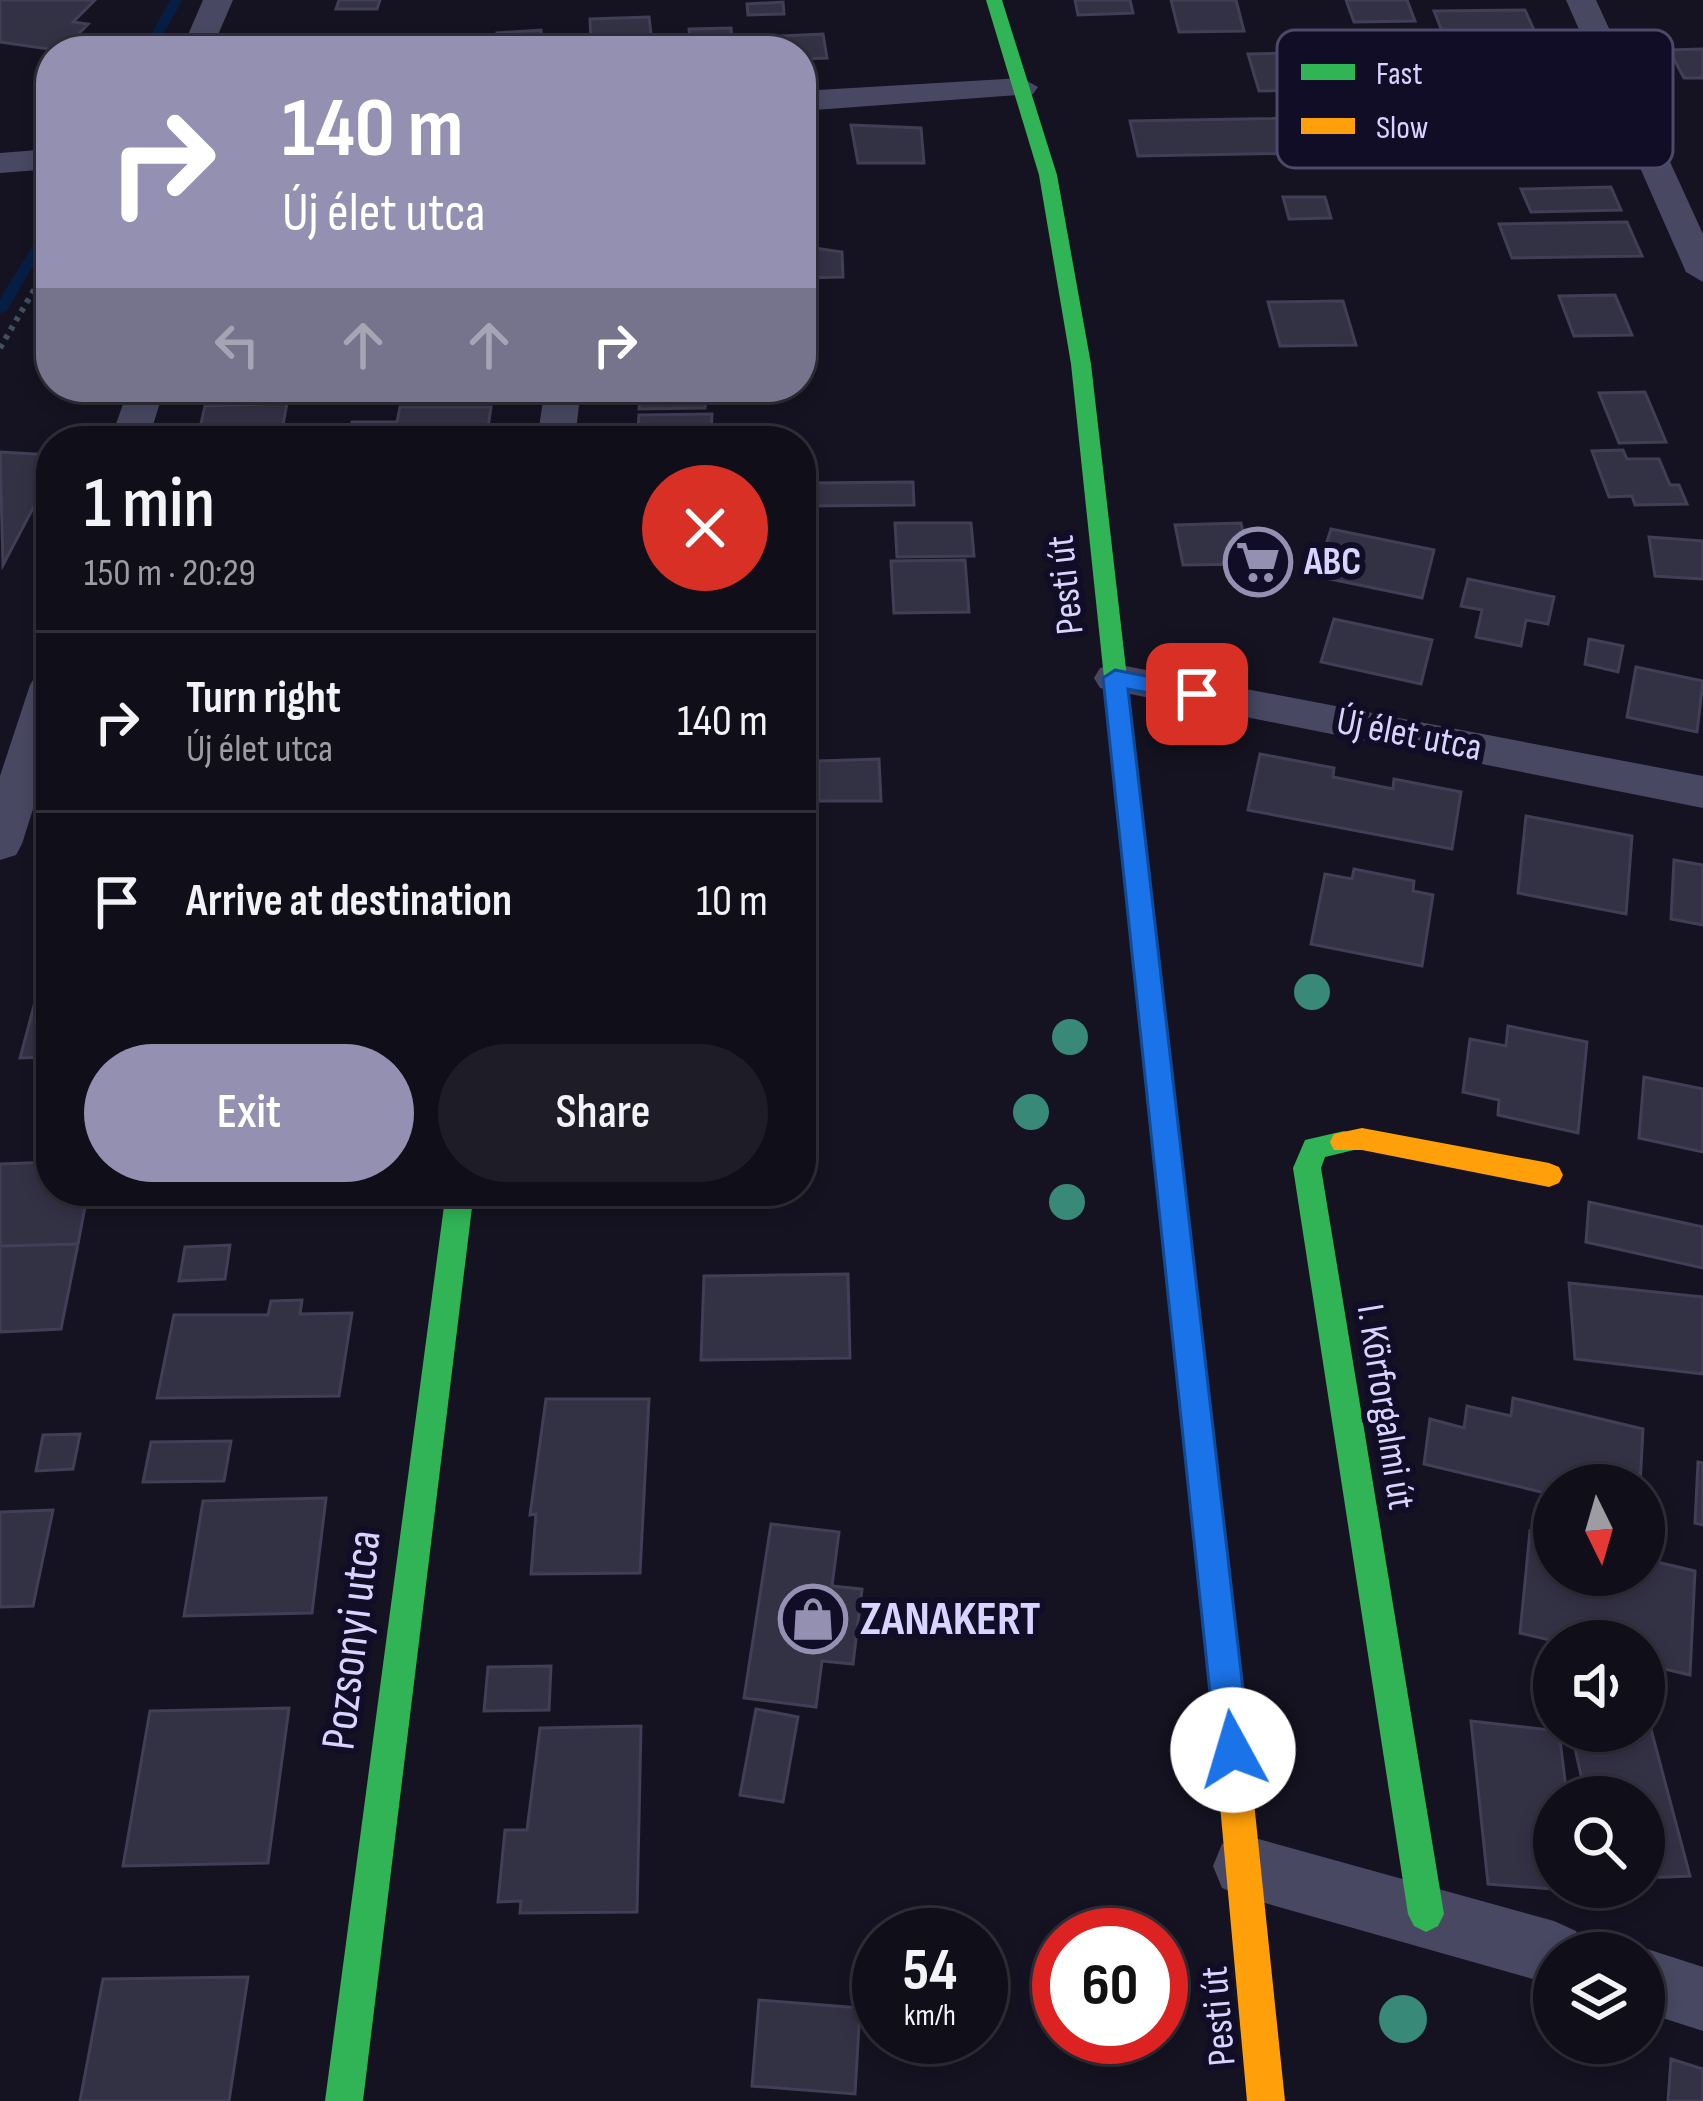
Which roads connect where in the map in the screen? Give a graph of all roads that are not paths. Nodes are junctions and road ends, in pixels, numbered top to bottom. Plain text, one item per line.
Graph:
1 (218, 0) edge
2 (994, 0) edge
3 (1581, 0) edge
4 (1594, 30) edge
5 (202, 36) edge
6 (1022, 87) junction
7 (816, 100) edge
8 (1656, 168) edge
9 (1703, 272) edge
10 (1115, 678) junction
11 (36, 732) edge
12 (1703, 792) edge
13 (0, 844) edge
14 (1549, 1175) dead end
15 (458, 1206) edge
16 (1244, 1866) junction
17 (1426, 1914) junction
18 (1533, 1947) edge
19 (1665, 1987) edge
20 (1703, 1999) edge
21 (344, 2101) edge
22 (1266, 2101) edge

1 - 5 street
2 - 6 main road, Pesti út
3 - 4 street
6 - 7 street
6 - 10 main road, Pesti út
8 - 9 street
10 - 12 street, Új élet utca
10 - 16 main road, Pesti út
11 - 13 street
14 - 17 main road, I. Körforgalmi út
15 - 21 main road, Pozsonyi utca
16 - 17 street
16 - 22 main road, Pesti út
17 - 18 street
19 - 20 street

